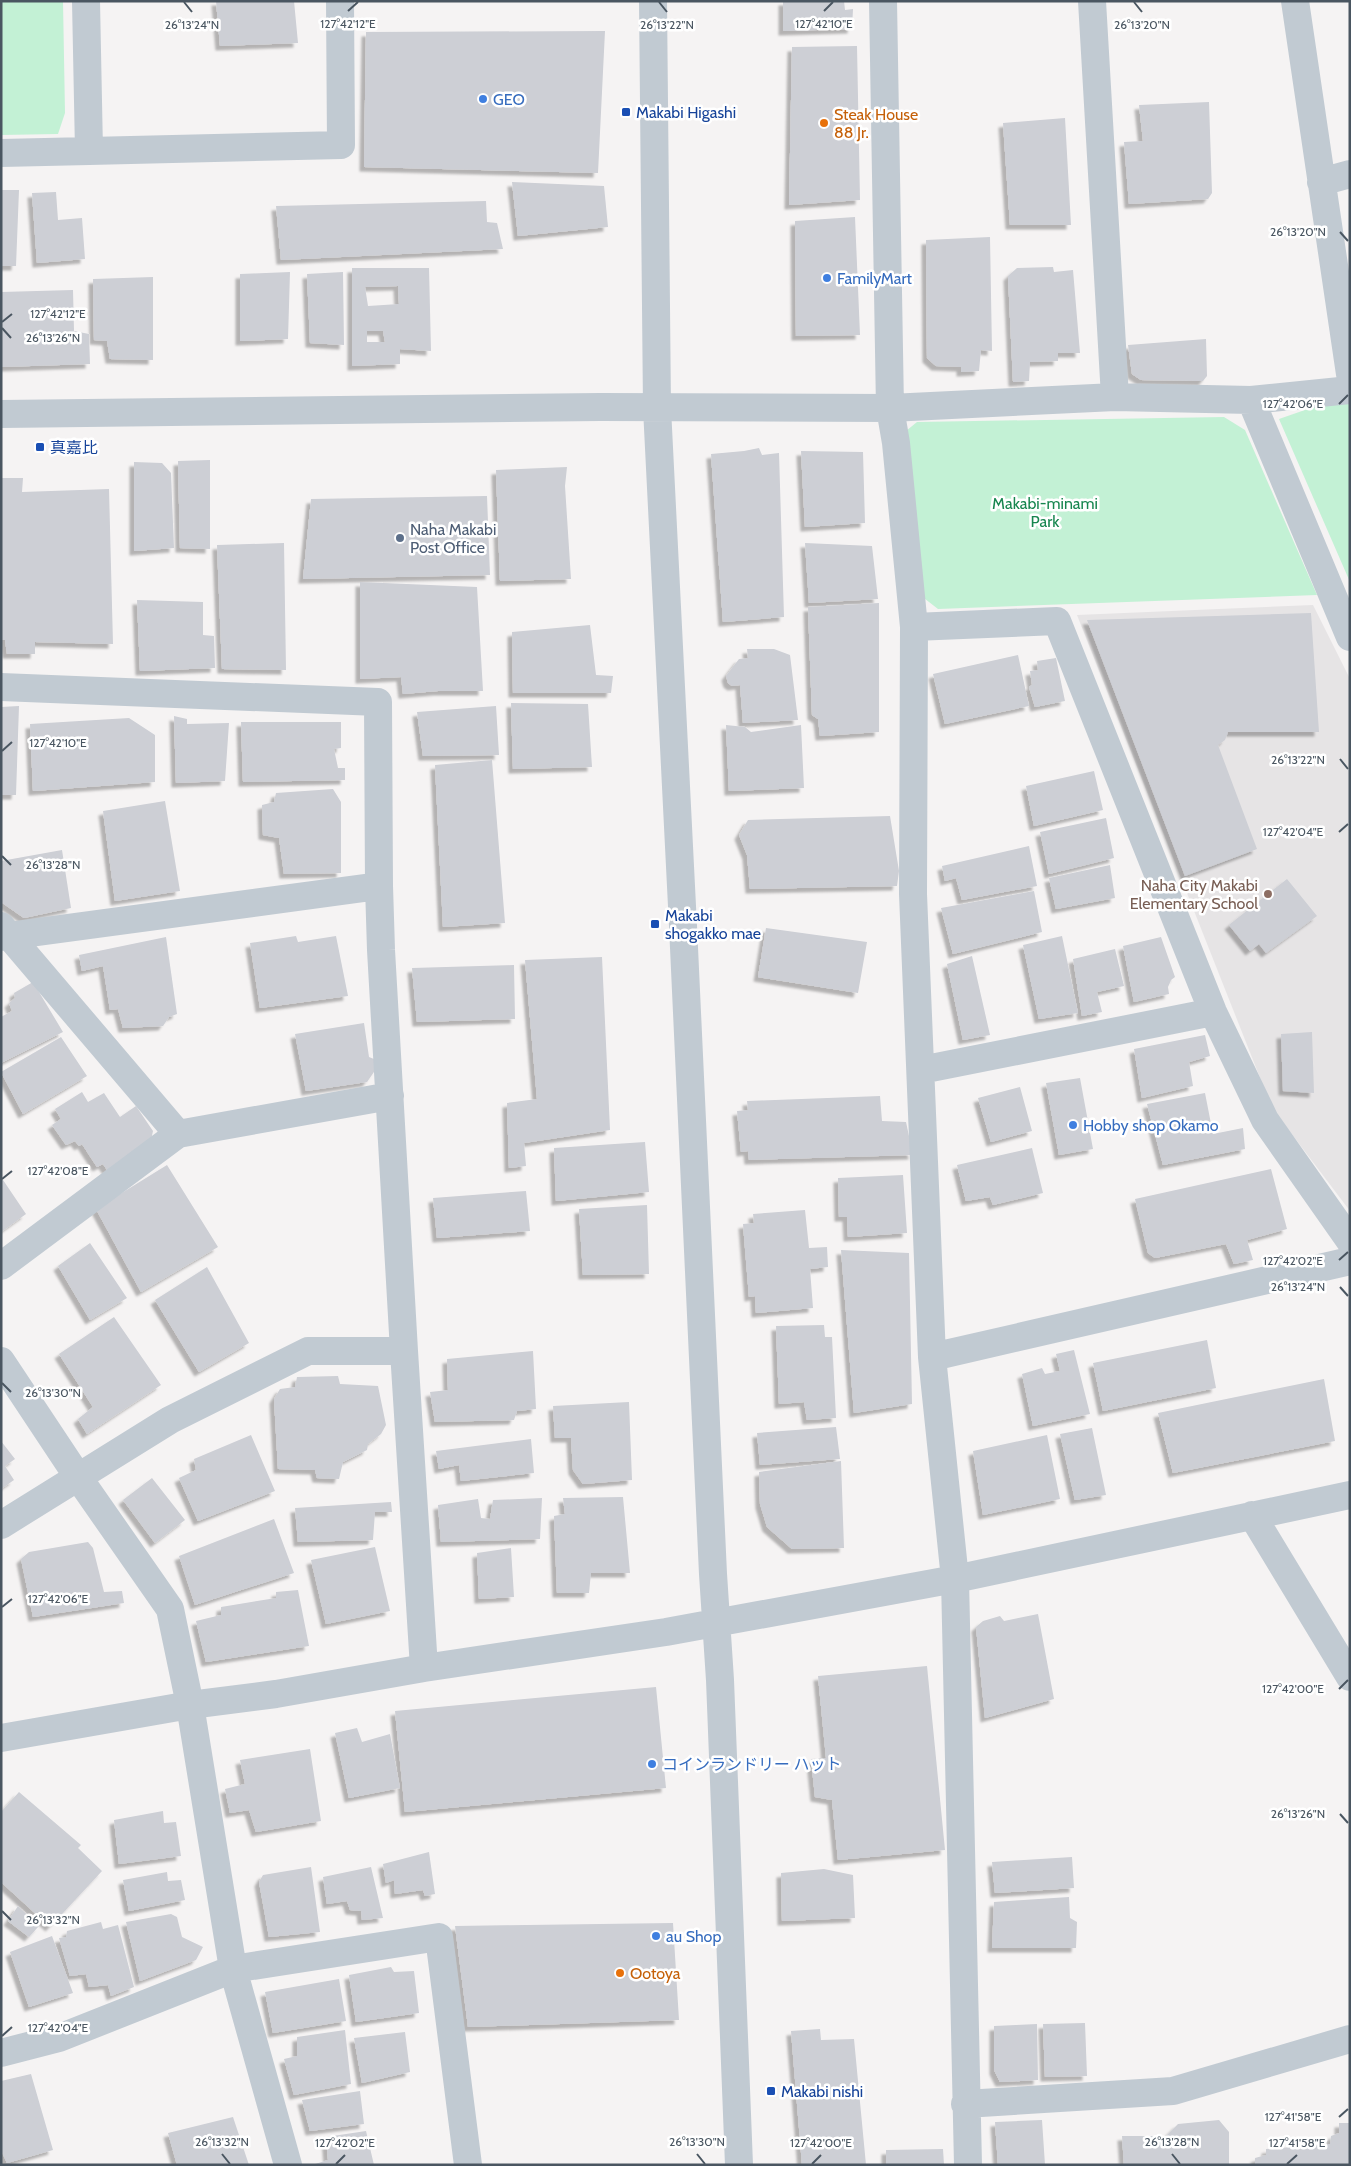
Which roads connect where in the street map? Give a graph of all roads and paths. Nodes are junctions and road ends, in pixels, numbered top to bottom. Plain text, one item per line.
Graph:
1 (86, 1) edge
2 (340, 1) edge
3 (653, 1) edge
4 (882, 1) edge
5 (1092, 1) edge
6 (1295, 1) edge
7 (89, 150) junction
8 (1, 153) edge
9 (1350, 174) edge
10 (1321, 182) junction
11 (1350, 374) edge
12 (1350, 390) edge
13 (1115, 397) junction
14 (1251, 400) junction
15 (657, 408) junction
16 (890, 408) junction
17 (1, 414) edge
18 (914, 627) junction
19 (1350, 637) edge
20 (1, 687) edge
21 (379, 886) junction
22 (4, 933) edge
23 (1213, 1012) junction
24 (921, 1070) junction
25 (390, 1096) junction
26 (178, 1134) junction
27 (1350, 1241) edge
28 (1350, 1261) edge
29 (1, 1266) edge
30 (404, 1351) junction
31 (932, 1357) junction
32 (1, 1361) edge
33 (78, 1477) junction
34 (1350, 1495) edge
35 (1252, 1515) junction
36 (1, 1525) edge
37 (954, 1579) junction
38 (716, 1623) junction
39 (424, 1668) junction
40 (1350, 1677) edge
41 (190, 1705) junction
42 (1, 1738) edge
43 (233, 1968) junction
44 (1350, 2039) edge
45 (1, 2053) edge
46 (965, 2104) junction
47 (288, 2165) edge
48 (468, 2165) edge
49 (739, 2165) edge
50 (968, 2165) edge

1 - 7 street
2 - 7 street
3 - 15 street
4 - 16 street
5 - 13 street
6 - 10 street
7 - 8 street
9 - 10 street
10 - 11 street
12 - 14 street
13 - 14 street
13 - 16 street
14 - 19 street
15 - 16 street
15 - 17 street
15 - 38 street
16 - 18 street
18 - 23 street
18 - 24 street
20 - 21 street
21 - 22 street
21 - 25 street
22 - 26 street
23 - 24 street
23 - 27 street
24 - 31 street
25 - 26 street
25 - 30 street
26 - 29 street
28 - 31 street
30 - 33 street
30 - 39 street
31 - 37 street
32 - 33 street
33 - 36 street
33 - 41 street
34 - 35 street
35 - 37 street
35 - 40 street
37 - 38 street
37 - 46 street
38 - 39 street
38 - 49 street
39 - 41 street
41 - 42 street
41 - 43 street
43 - 45 street
43 - 47 street
43 - 48 street
44 - 46 street
46 - 50 street

